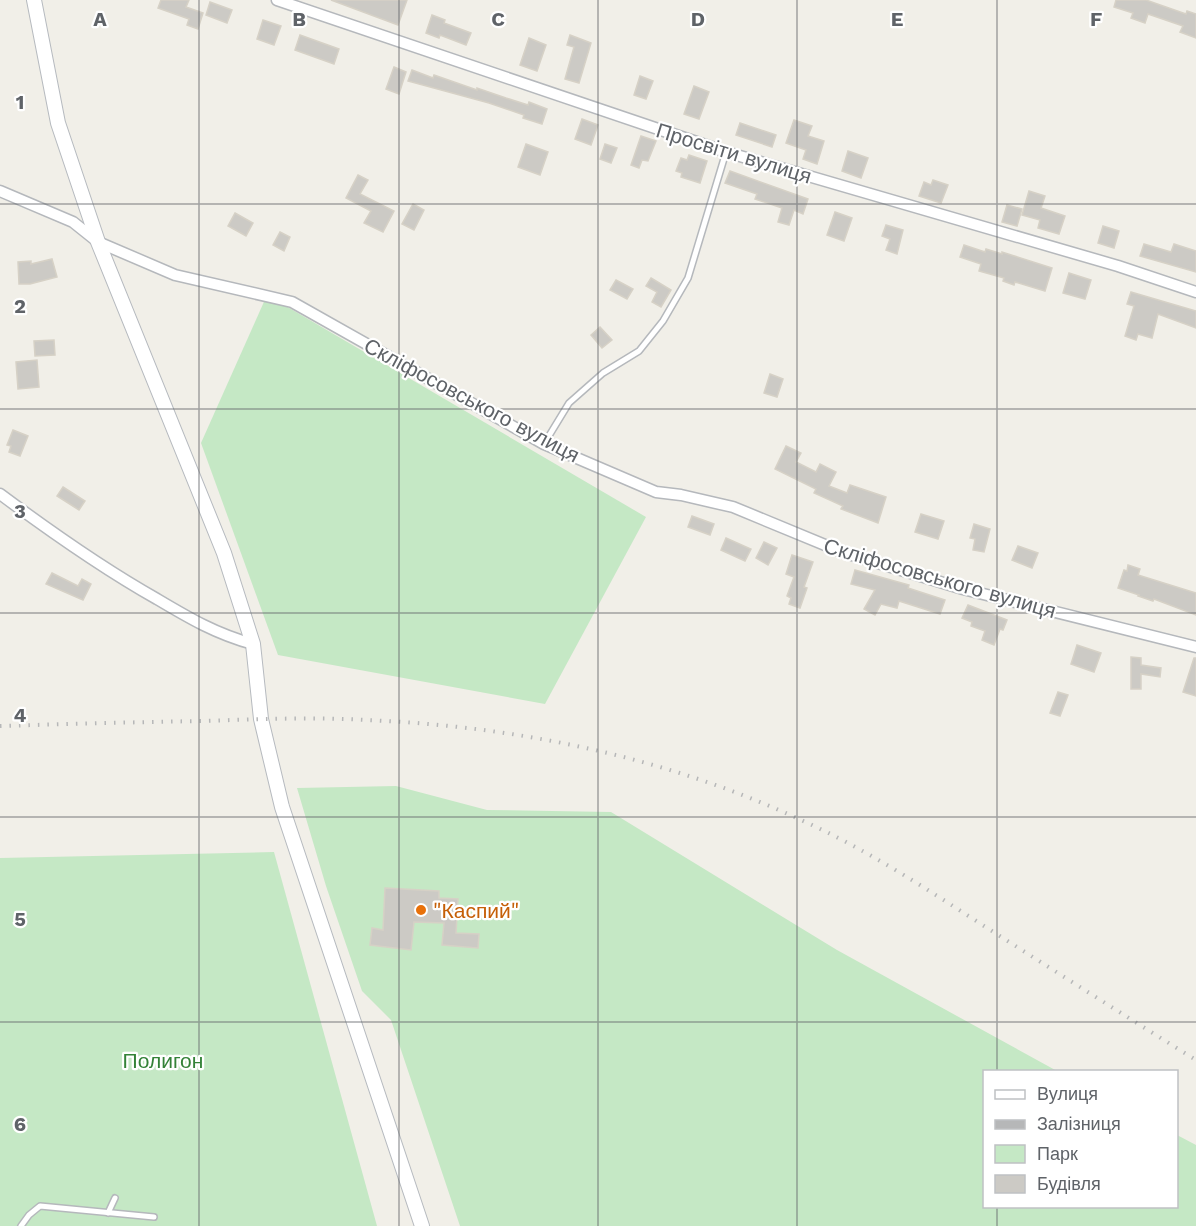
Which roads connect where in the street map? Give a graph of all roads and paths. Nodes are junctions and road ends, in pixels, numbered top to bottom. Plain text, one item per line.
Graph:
1 (34, 0) edge
2 (277, 0) edge
3 (726, 152) junction
4 (0, 191) edge
5 (98, 242) junction
6 (1196, 292) edge
7 (544, 444) junction
8 (0, 494) edge
9 (253, 644) junction
10 (1196, 647) edge
11 (115, 1198) dead end
12 (108, 1213) junction
13 (154, 1217) dead end
14 (21, 1226) edge
15 (422, 1226) edge

1 - 5 main road
2 - 3 street, Просвіти вулиця
3 - 6 street, Просвіти вулиця
3 - 7 lane
4 - 5 street, Скліфосовського вулиця
5 - 7 street, Скліфосовського вулиця
5 - 9 main road
7 - 10 street, Скліфосовського вулиця
8 - 9 street
9 - 15 main road
11 - 12 lane
12 - 13 lane
12 - 14 lane

